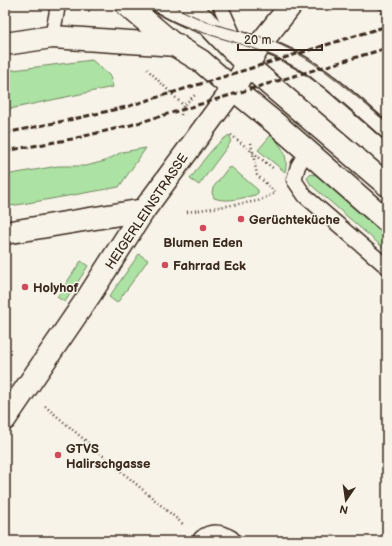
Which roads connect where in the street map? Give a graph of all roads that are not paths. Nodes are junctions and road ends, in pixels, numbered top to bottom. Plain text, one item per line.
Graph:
1 (56, 5) edge
2 (127, 5) edge
3 (159, 5) edge
4 (185, 5) edge
5 (220, 5) edge
6 (291, 5) edge
7 (225, 34) junction
8 (52, 37) junction
9 (5, 44) edge
10 (173, 44) junction
11 (260, 45) junction
12 (247, 65) junction
13 (233, 89) junction
14 (387, 132) edge
15 (307, 151) junction
16 (387, 185) edge
17 (144, 210) junction
18 (387, 221) edge
19 (5, 233) edge
20 (387, 267) edge
21 (5, 419) edge
22 (196, 534) edge
23 (229, 541) edge

1 - 8 lane
2 - 10 street
3 - 7 lane
4 - 7 street
5 - 7 lane
6 - 11 street, HEIGERLEINSTRASSE
7 - 11 lane
7 - 12 street
8 - 9 street
8 - 10 street
10 - 12 street
10 - 13 street
11 - 12 street, HEIGERLEINSTRASSE
11 - 14 lane
12 - 13 street, HEIGERLEINSTRASSE
12 - 16 street
13 - 15 street
13 - 17 street, HEIGERLEINSTRASSE
15 - 18 street
15 - 20 lane
17 - 19 street
17 - 21 street, HEIGERLEINSTRASSE
22 - 23 street

